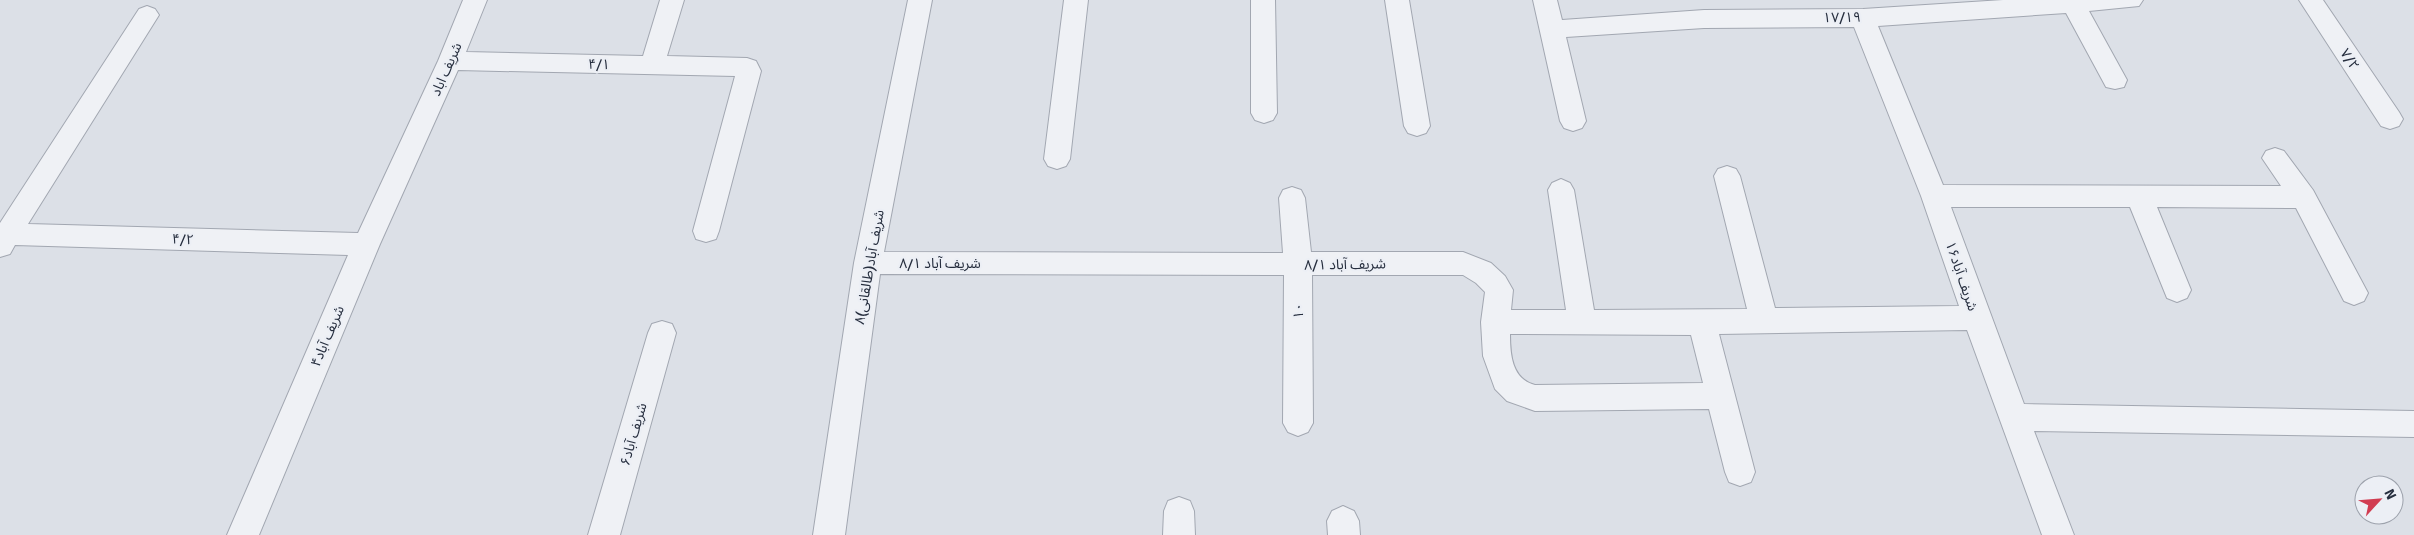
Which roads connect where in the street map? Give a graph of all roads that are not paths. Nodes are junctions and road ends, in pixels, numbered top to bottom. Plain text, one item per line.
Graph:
1 (475, 0) edge
2 (672, 0) edge
3 (920, 0) edge
4 (1076, 0) edge
5 (1263, 0) edge
6 (1397, 0) edge
7 (1545, 0) edge
8 (2131, 0) edge
9 (2311, 0) edge
10 (2041, 3) edge
11 (2073, 4) junction
12 (1701, 9) edge
13 (1869, 11) edge
14 (147, 15) dead end
15 (1553, 29) junction
16 (450, 61) junction
17 (652, 65) junction
18 (2115, 80) dead end
19 (1264, 113) dead end
20 (2390, 119) dead end
21 (1574, 121) dead end
22 (1417, 126) dead end
23 (414, 137) joint
24 (2275, 158) dead end
25 (1057, 159) dead end
26 (1727, 176) dead end
27 (1560, 190) dead end
28 (1934, 196) junction
29 (2139, 196) junction
30 (2304, 197) junction
31 (1292, 198) dead end
32 (706, 231) dead end
33 (3, 238) edge
34 (366, 244) junction
35 (868, 263) junction
36 (1298, 264) junction
37 (2178, 290) dead end
38 (2354, 293) dead end
39 (1977, 318) junction
40 (1764, 320) junction
41 (1582, 321) junction
42 (1495, 322) junction
43 (1702, 323) junction
44 (662, 333) dead end
45 (1719, 396) junction
46 (2014, 416) junction
47 (1298, 424) dead end
48 (2414, 424) edge
49 (1740, 472) dead end
50 (243, 535) edge
51 (604, 535) edge
52 (829, 535) edge
53 (2058, 535) edge

1 - 16 street, شریف اباد
2 - 17 street
3 - 35 street, ۸شریف آباد(طالقانی)
4 - 25 street
5 - 19 street
6 - 22 street
7 - 15 street
8 - 11 street, ۱۷/۱۹
9 - 20 street, ۷/۲
10 - 11 street, ۱۷/۱۹
10 - 13 street, ۱۷/۱۹
11 - 18 street
12 - 13 street, ۱۷/۱۹
12 - 15 street, ۱۷/۱۹
13 - 28 street, شریف آباد۱۶
14 - 33 street
15 - 21 street
16 - 17 street, ۴/۱
16 - 23 street, شریف اباد
17 - 32 street, ۴/۱
23 - 34 street, ۴شریف آباد
24 - 30 street
26 - 40 street
27 - 41 street
28 - 29 street
28 - 39 street, شریف آباد۱۶
29 - 30 street
29 - 37 street
30 - 38 street
31 - 36 street, ۱۰
33 - 34 street, ۴/۲
34 - 50 street, ۴شریف آباد
35 - 36 street, شریف آباد ۸/۱
35 - 52 street, ۸شریف آباد(طالقانی)
36 - 42 street, شریف آباد ۸/۱
36 - 47 street, ۱۰
39 - 40 street
39 - 46 street, شریف آباد۱۶
40 - 43 street
41 - 42 street
41 - 43 street
42 - 45 street, شریف آباد ۸/۱
43 - 45 street
44 - 51 street, شریف آباد۶
45 - 49 street
46 - 48 street
46 - 53 street, شریف آباد۱۶

